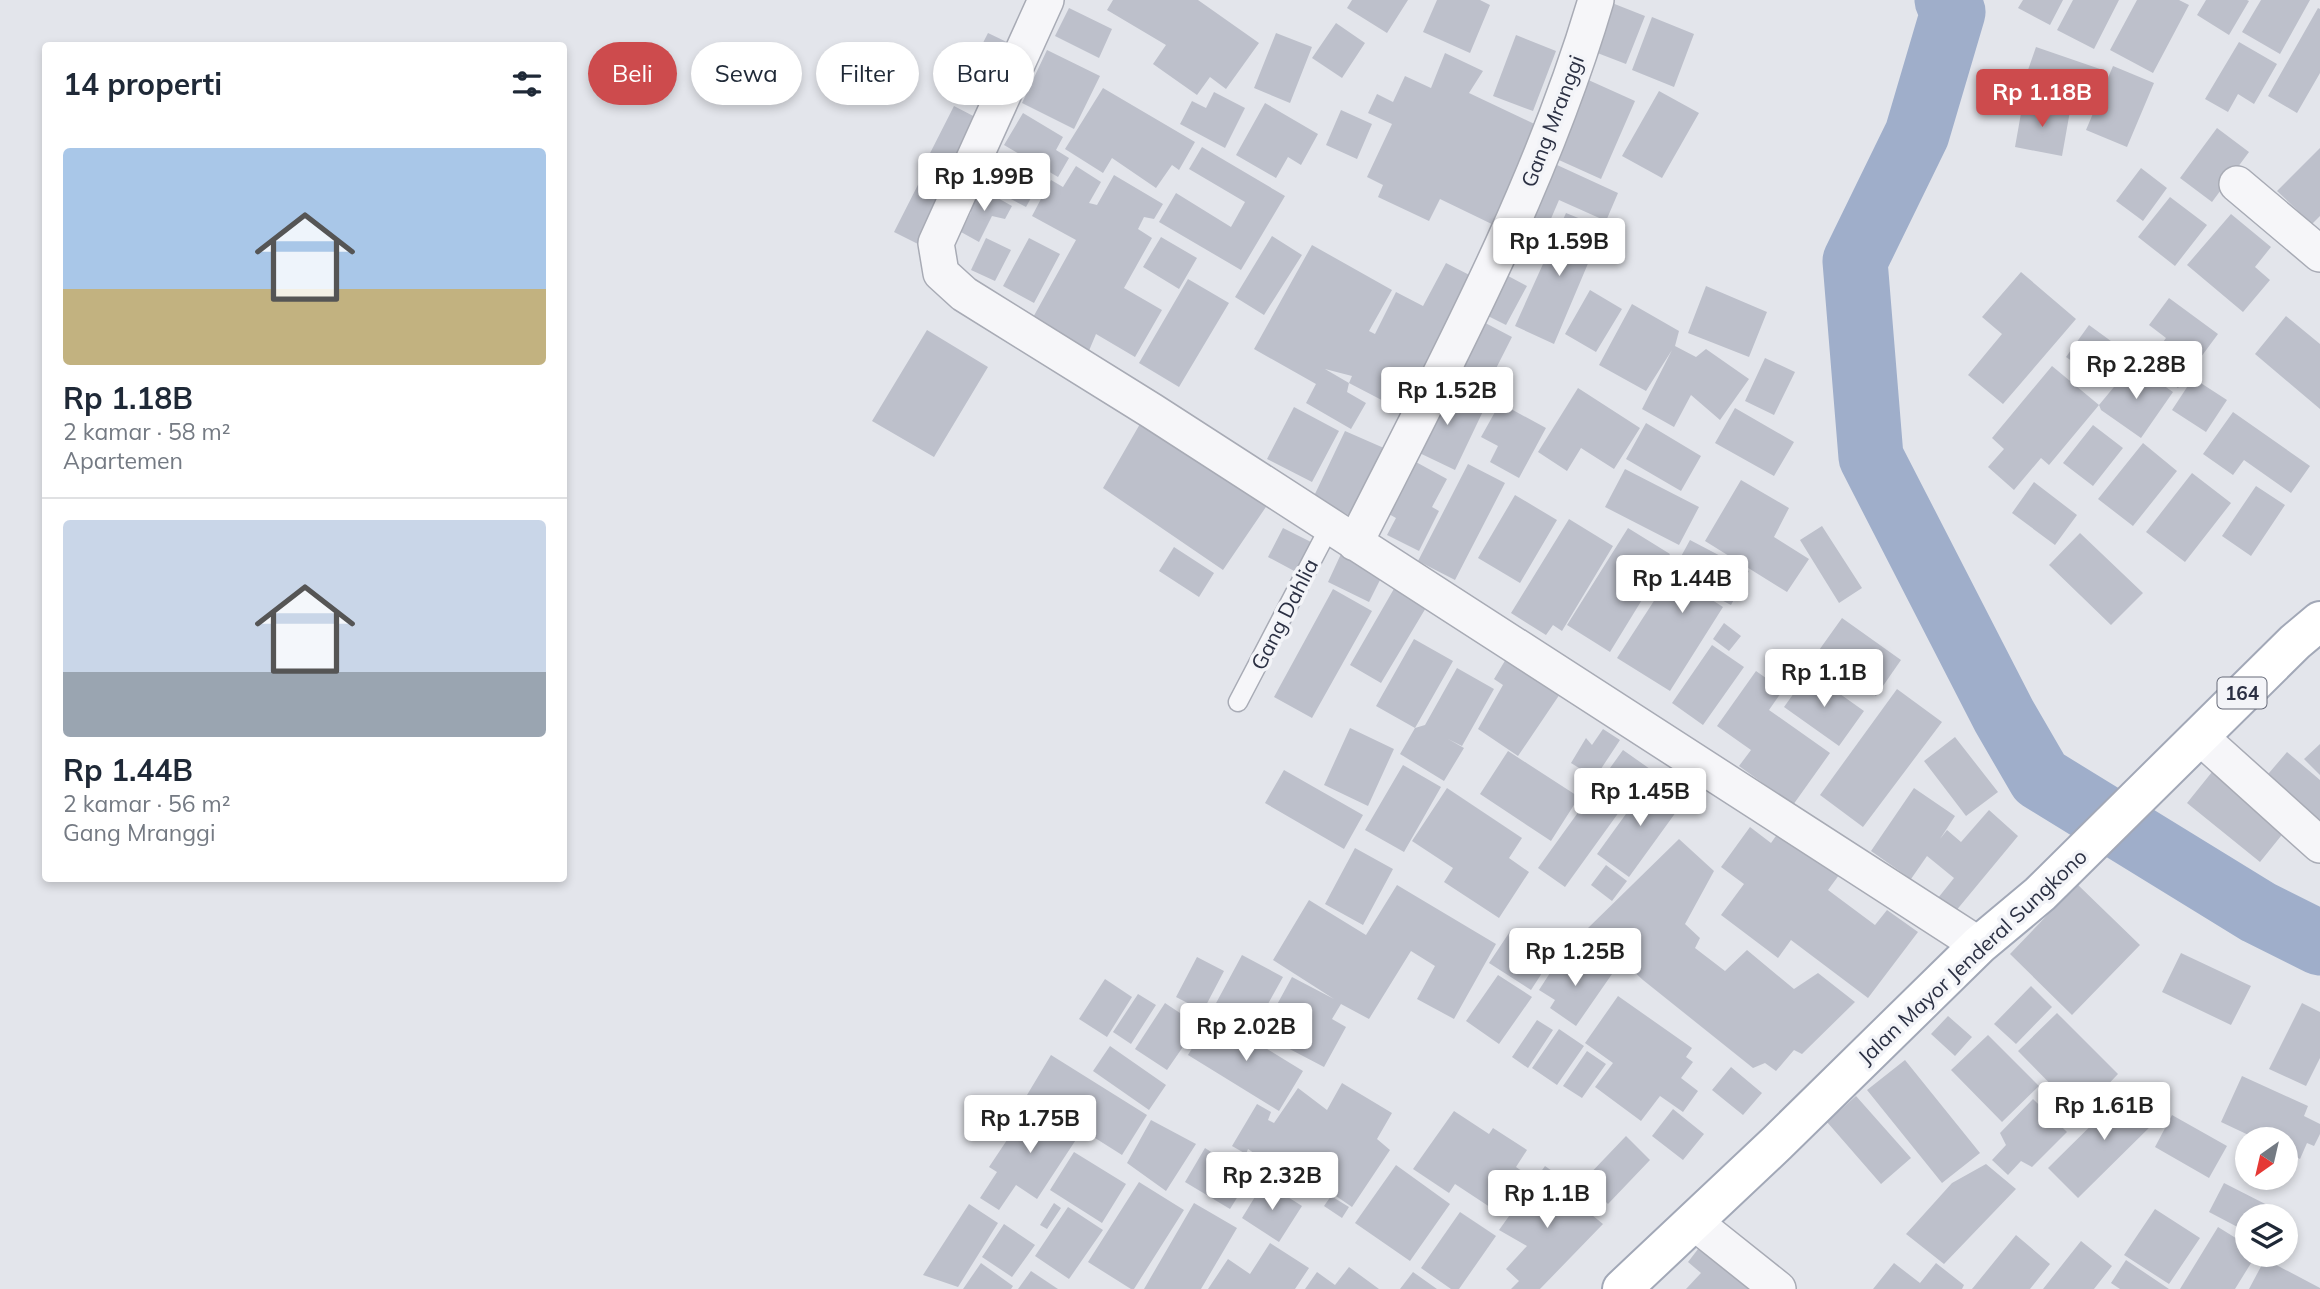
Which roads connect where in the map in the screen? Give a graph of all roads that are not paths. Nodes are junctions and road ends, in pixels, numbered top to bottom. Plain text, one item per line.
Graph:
1 (1046, 0) edge
2 (1596, 0) edge
3 (2237, 184) dead end
4 (2320, 254) edge
5 (1342, 535) junction
6 (2320, 621) edge
7 (1238, 702) dead end
8 (2199, 736) junction
9 (2320, 845) edge
10 (1979, 945) junction
11 (1694, 1222) junction
12 (1622, 1289) edge
13 (1778, 1289) edge

1 - 5 street
2 - 5 street, Gang Mranggi
3 - 4 street
5 - 7 lane, Gang Dahlia
5 - 10 street
6 - 8 main road, Jalan Mayor Jenderal Sungkono / 164
8 - 9 street
8 - 10 main road, Jalan Mayor Jenderal Sungkono / 164
10 - 11 main road, Jalan Mayor Jenderal Sungkono
11 - 12 main road, Jalan Mayor Jenderal Sungkono
11 - 13 street

